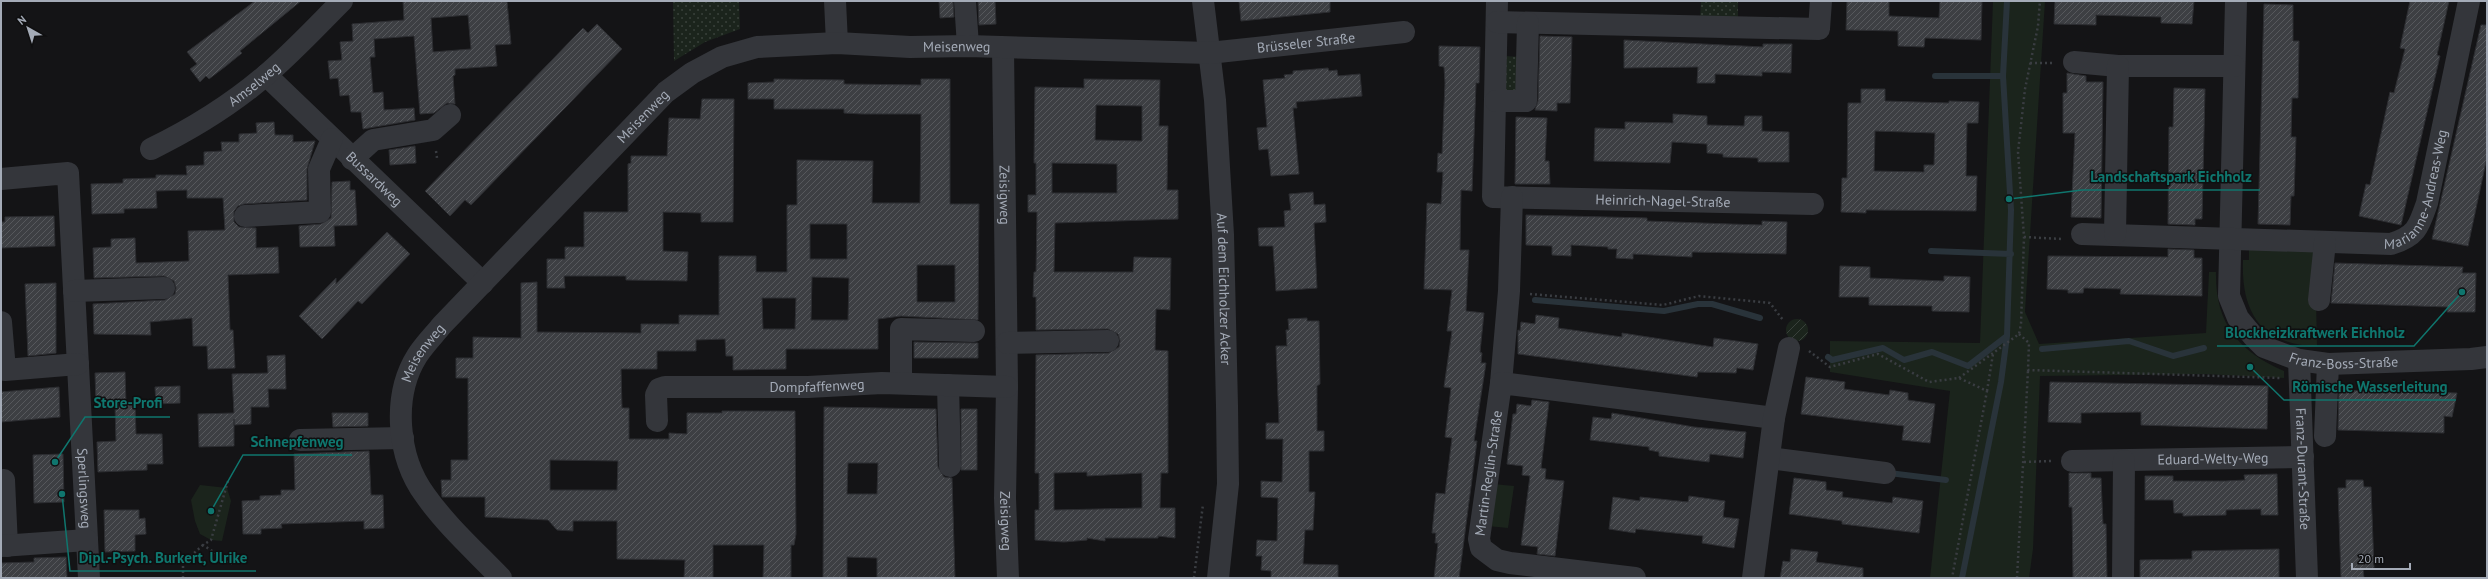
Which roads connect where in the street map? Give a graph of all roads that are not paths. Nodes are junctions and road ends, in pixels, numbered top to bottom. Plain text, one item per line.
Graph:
1 (342, 1) edge
2 (835, 1) edge
3 (965, 1) edge
4 (1203, 1) edge
5 (1497, 1) edge
6 (1821, 1) edge
7 (2236, 1) edge
8 (2469, 1) edge
9 (1498, 22) junction
10 (1528, 23) junction
11 (1404, 32) dead end
12 (837, 43) junction
13 (968, 46) junction
14 (1003, 48) junction
15 (1209, 53) junction
16 (2074, 62) dead end
17 (2118, 66) junction
18 (2234, 66) junction
19 (266, 75) junction
20 (1496, 100) junction
21 (450, 115) dead end
22 (332, 139) junction
23 (151, 149) dead end
24 (352, 159) junction
25 (1, 179) edge
26 (1512, 197) junction
27 (1813, 204) dead end
28 (245, 216) dead end
29 (2115, 234) junction
30 (2075, 236) road end
31 (2230, 238) junction
32 (2325, 242) junction
33 (483, 283) junction
34 (164, 288) dead end
35 (74, 291) junction
36 (2320, 300) dead end
37 (1, 322) edge
38 (974, 331) dead end
39 (1108, 340) dead end
40 (1007, 343) junction
41 (1797, 348) road end
42 (2482, 361) edge
43 (78, 364) junction
44 (2328, 364) junction
45 (2299, 369) junction
46 (3, 370) edge
47 (901, 383) junction
48 (1501, 383) junction
49 (948, 385) junction
50 (1008, 387) junction
51 (1774, 418) junction
52 (657, 421) dead end
53 (2325, 436) dead end
54 (403, 438) junction
55 (300, 440) dead end
56 (2303, 457) junction
57 (1768, 458) junction
58 (2072, 461) road end
59 (2124, 461) junction
60 (950, 466) dead end
61 (1885, 473) dead end
62 (4, 480) dead end
63 (87, 540) junction
64 (4, 546) edge
65 (89, 578) edge
66 (501, 578) edge
67 (1008, 578) edge
68 (1218, 578) edge
69 (1635, 578) edge
70 (1753, 578) edge
71 (2123, 578) edge
72 (2307, 578) edge

1 - 19 street, Amselweg
2 - 12 street
3 - 13 street
4 - 15 street, Auf dem Eichholzer Acker
5 - 9 street, Heinrich-Nagel-Straße
6 - 10 street
7 - 18 street, Franz-Boss-Straße
8 - 32 street, Marianne-Andreas-Weg
9 - 10 street
9 - 20 street, Heinrich-Nagel-Straße
10 - 20 street
11 - 15 street, Brüsseler Straße
12 - 13 street, Meisenweg
12 - 33 street, Meisenweg
13 - 14 street, Meisenweg
14 - 15 street, Meisenweg
14 - 40 street, Zeisigweg
15 - 68 street, Auf dem Eichholzer Acker
16 - 17 street
17 - 18 street
17 - 29 street
18 - 31 street, Franz-Boss-Straße
19 - 22 street, Bussardweg
19 - 23 street, Amselweg
20 - 26 street, Heinrich-Nagel-Straße
21 - 24 street
22 - 24 street, Bussardweg
22 - 28 street
24 - 33 street, Bussardweg
25 - 35 street, Sperlingsweg
26 - 27 street, Heinrich-Nagel-Straße
26 - 48 street, Martin-Reglin-Straße
29 - 30 street, Marianne-Andreas-Weg
29 - 31 street, Marianne-Andreas-Weg
31 - 32 street, Marianne-Andreas-Weg
31 - 45 street, Franz-Boss-Straße
32 - 36 street
33 - 54 street, Meisenweg
34 - 35 street
35 - 43 street, Sperlingsweg
37 - 46 street
38 - 47 street
39 - 40 street
40 - 50 street, Zeisigweg
41 - 51 street
42 - 44 street, Franz-Boss-Straße
43 - 46 street
43 - 63 street, Sperlingsweg
44 - 45 street, Franz-Boss-Straße
44 - 53 street
45 - 56 street, Franz-Durant-Straße
47 - 49 street, Dompfaffenweg
47 - 52 street, Dompfaffenweg
48 - 51 street
48 - 69 street, Martin-Reglin-Straße
49 - 50 street, Dompfaffenweg
49 - 60 street
50 - 67 street, Zeisigweg
51 - 57 street
54 - 55 street
54 - 66 street, Meisenweg
56 - 59 street, Eduard-Welty-Weg
56 - 72 street, Franz-Durant-Straße
57 - 61 street
57 - 70 street
58 - 59 street, Eduard-Welty-Weg
59 - 71 street
62 - 64 street, Sperlingsweg
63 - 64 street, Sperlingsweg
63 - 65 street, Sperlingsweg

